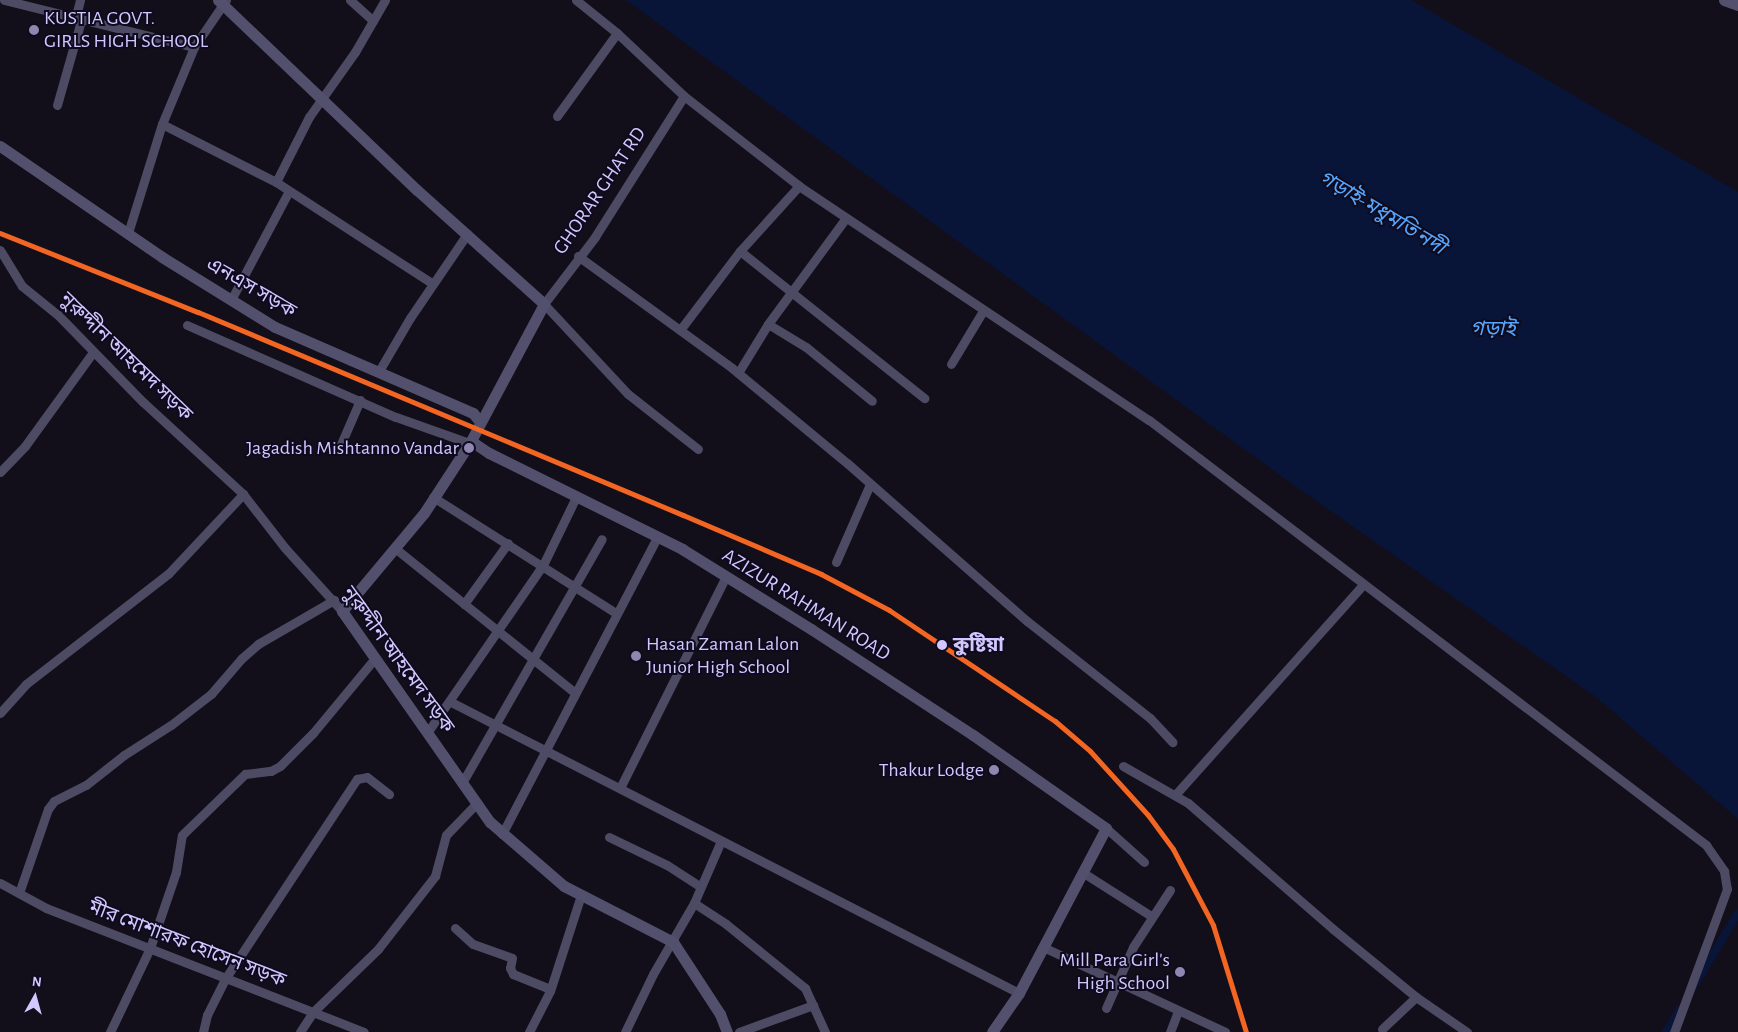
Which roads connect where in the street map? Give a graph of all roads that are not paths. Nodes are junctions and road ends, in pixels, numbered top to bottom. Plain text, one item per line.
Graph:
1 (4, 0) edge
2 (80, 0) edge
3 (350, 0) edge
4 (385, 0) edge
5 (576, 0) edge
6 (1724, 0) edge
7 (222, 1) edge
8 (1738, 4) edge
9 (78, 20) junction
10 (374, 20) junction
11 (617, 33) junction
12 (194, 47) junction
13 (322, 96) junction
14 (684, 96) junction
15 (57, 105) dead end
16 (557, 116) dead end
17 (162, 124) junction
18 (0, 146) edge
19 (276, 182) junction
20 (798, 186) junction
21 (289, 191) junction
22 (845, 219) junction
23 (128, 233) junction
24 (467, 234) junction
25 (0, 250) edge
26 (740, 251) junction
27 (578, 256) junction
28 (433, 284) junction
29 (794, 292) junction
30 (231, 300) junction
31 (544, 304) junction
32 (983, 311) junction
33 (768, 324) junction
34 (187, 325) dead end
35 (680, 330) junction
36 (93, 352) junction
37 (951, 364) dead end
38 (379, 372) junction
39 (738, 373) junction
40 (924, 398) dead end
41 (360, 400) junction
42 (872, 401) dead end
43 (480, 422) junction
44 (470, 442) junction
45 (341, 444) dead end
46 (698, 449) dead end
47 (0, 472) edge
48 (870, 484) junction
49 (243, 494) junction
50 (433, 497) junction
51 (576, 497) junction
52 (657, 536) junction
53 (602, 539) dead end
54 (508, 543) junction
55 (396, 549) junction
56 (836, 562) dead end
57 (543, 565) junction
58 (726, 576) junction
59 (575, 585) junction
60 (1363, 585) junction
61 (334, 600) junction
62 (464, 604) junction
63 (342, 611) junction
64 (616, 613) junction
65 (498, 632) junction
66 (375, 658) junction
67 (533, 659) junction
68 (574, 692) junction
69 (451, 702) junction
70 (0, 712) edge
71 (496, 724) junction
72 (427, 733) junction
73 (1172, 742) dead end
74 (544, 748) junction
75 (1123, 766) dead end
76 (462, 782) junction
77 (620, 788) junction
78 (389, 794) dead end
79 (1174, 795) junction
80 (477, 803) junction
81 (1106, 828) junction
82 (502, 834) junction
83 (609, 837) dead end
84 (721, 841) junction
85 (1144, 862) dead end
86 (1082, 872) junction
87 (0, 883) edge
88 (701, 887) junction
89 (1170, 890) dead end
90 (19, 893) junction
91 (582, 895) junction
92 (694, 903) junction
93 (1151, 916) junction
94 (456, 928) dead end
95 (672, 942) junction
96 (1043, 947) junction
97 (150, 948) junction
98 (225, 979) junction
99 (1116, 982) junction
100 (550, 989) junction
101 (1019, 993) junction
102 (1416, 997) junction
103 (813, 1005) junction
104 (1106, 1008) dead end
105 (1178, 1011) junction
106 (314, 1012) junction
107 (1382, 1029) dead end
108 (110, 1032) edge
109 (203, 1032) edge
110 (300, 1032) edge
111 (364, 1032) edge
112 (530, 1032) edge
113 (625, 1032) edge
114 (727, 1032) edge
115 (740, 1032) edge
116 (825, 1032) edge
117 (992, 1032) edge
118 (1170, 1032) edge
119 (1225, 1032) edge
120 (1466, 1032) edge
121 (1674, 1032) edge

1 - 9 street
2 - 9 street
3 - 10 street
4 - 10 street
5 - 11 street
6 - 8 street
7 - 12 street
7 - 13 street
9 - 12 street
9 - 15 street
10 - 13 street
11 - 14 street
11 - 16 street
12 - 17 street
13 - 19 street
13 - 24 street
14 - 20 street
14 - 27 street, GHORAR GHAT RD
17 - 19 street
17 - 23 street
18 - 23 street, এনএস সড়ক
19 - 21 street
20 - 22 street
20 - 26 street
21 - 28 street
21 - 30 street
22 - 29 street
22 - 32 street
23 - 30 street, এনএস সড়ক
24 - 28 street
24 - 31 street
25 - 36 street, নুরুদ্দীন আহমেদ সড়ক
26 - 29 street
26 - 35 street
27 - 31 street, GHORAR GHAT RD
27 - 35 street
28 - 38 street
29 - 33 street
29 - 40 street
30 - 38 street, এনএস সড়ক
31 - 43 street
31 - 46 street
32 - 37 street
32 - 60 street
33 - 39 street
33 - 42 street
34 - 41 street
35 - 39 street
36 - 47 street
36 - 49 street, নুরুদ্দীন আহমেদ সড়ক
38 - 43 street, এনএস সড়ক
39 - 48 street
41 - 44 street
41 - 45 street
43 - 44 street
44 - 50 street
44 - 51 street, AZIZUR RAHMAN ROAD
48 - 56 street
48 - 73 street
49 - 61 street, নুরুদ্দীন আহমেদ সড়ক
49 - 70 street
50 - 54 street
50 - 55 street
51 - 52 street, AZIZUR RAHMAN ROAD
51 - 57 street
52 - 58 street, AZIZUR RAHMAN ROAD
52 - 64 street
53 - 59 street
54 - 57 street
54 - 62 street
55 - 62 street
55 - 63 street
57 - 59 street
57 - 65 street
58 - 77 street
58 - 81 street, AZIZUR RAHMAN ROAD
59 - 64 street
59 - 67 street
60 - 79 street
60 - 121 street
61 - 63 street, নুরুদ্দীন আহমেদ সড়ক
61 - 90 street
62 - 65 street
63 - 66 street, নুরুদ্দীন আহমেদ সড়ক
64 - 68 street
65 - 67 street
65 - 69 street
66 - 72 street, নুরুদ্দীন আহমেদ সড়ক
66 - 97 street
67 - 68 street
67 - 71 street
68 - 74 street
69 - 71 street
69 - 72 street
71 - 74 street
71 - 76 street
72 - 76 street, নুরুদ্দীন আহমেদ সড়ক
74 - 77 street
74 - 82 street
75 - 79 street
76 - 80 street, নুরুদ্দীন আহমেদ সড়ক
77 - 84 street
78 - 98 street
79 - 102 street
80 - 82 street, নুরুদ্দীন আহমেদ সড়ক
80 - 106 street
81 - 85 street
81 - 86 street
82 - 91 street, নুরুদ্দীন আহমেদ সড়ক
83 - 88 street
84 - 88 street
84 - 101 street
86 - 93 street
86 - 96 street
87 - 90 street, মীর মোশারফ হোসেন সড়ক
88 - 92 street
89 - 93 street
90 - 97 street, মীর মোশারফ হোসেন সড়ক
91 - 95 street, নুরুদ্দীন আহমেদ সড়ক
91 - 100 street
92 - 95 street
92 - 103 street
93 - 99 street
94 - 100 street
95 - 113 street
95 - 114 street, নুরুদ্দীন আহমেদ সড়ক
96 - 99 street
96 - 101 street
97 - 98 street, মীর মোশারফ হোসেন সড়ক
97 - 108 street
98 - 106 street, মীর মোশারফ হোসেন সড়ক
98 - 109 street
99 - 104 street
99 - 105 street
100 - 112 street
101 - 117 street
102 - 107 street
102 - 120 street
103 - 115 street
103 - 116 street
105 - 118 street
105 - 119 street
106 - 110 street
106 - 111 street, মীর মোশারফ হোসেন সড়ক

